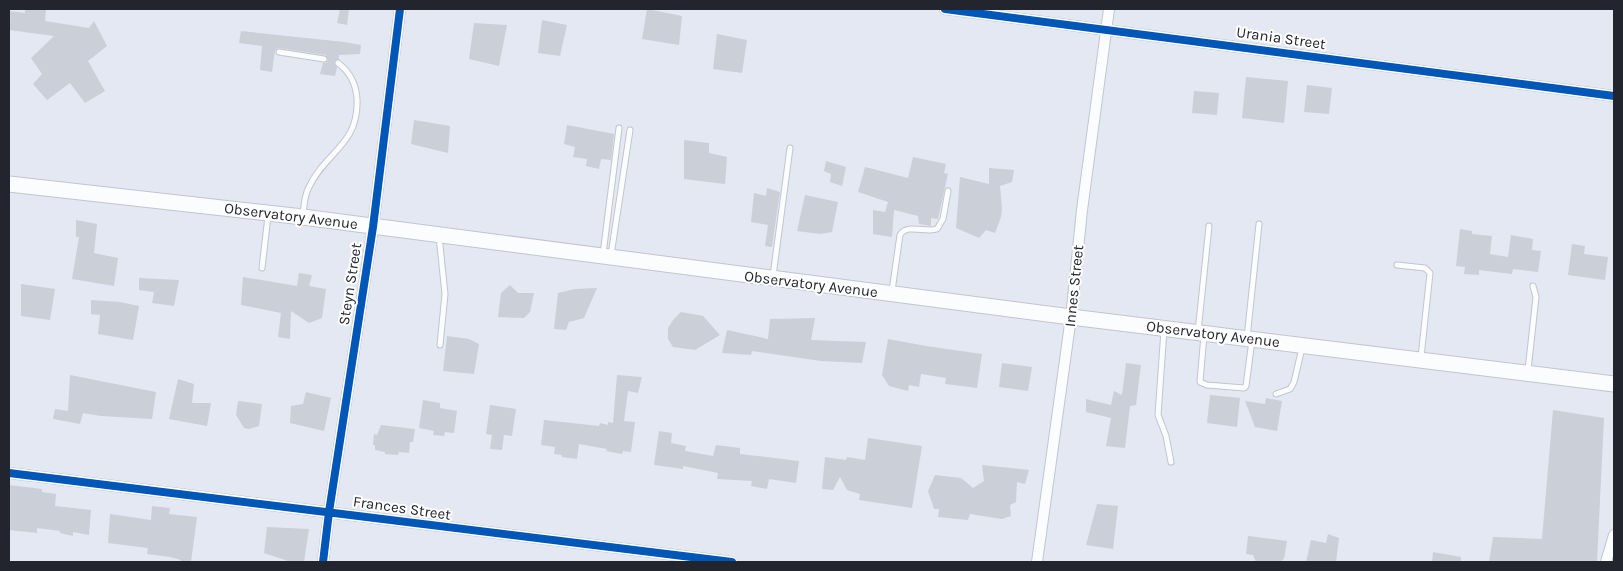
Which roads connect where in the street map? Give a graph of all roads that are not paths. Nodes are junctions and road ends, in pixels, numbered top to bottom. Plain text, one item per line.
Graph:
1 (400, 9) edge
2 (945, 9) edge
3 (1109, 9) edge
4 (1106, 29) junction
5 (279, 52) dead end
6 (324, 59) dead end
7 (338, 64) dead end
8 (1614, 96) edge
9 (619, 128) dead end
10 (630, 130) dead end
11 (790, 148) dead end
12 (9, 184) edge
13 (948, 191) dead end
14 (269, 213) junction
15 (303, 217) junction
16 (1259, 224) dead end
17 (1209, 226) dead end
18 (373, 227) junction
19 (439, 236) junction
20 (607, 257) junction
21 (1397, 265) dead end
22 (262, 268) dead end
23 (773, 279) junction
24 (1533, 286) dead end
25 (892, 294) junction
26 (1071, 317) junction
27 (1164, 328) junction
28 (1201, 333) junction
29 (1250, 339) junction
30 (440, 344) dead end
31 (1303, 346) junction
32 (1420, 360) junction
33 (1528, 373) junction
34 (1614, 384) edge
35 (1276, 394) dead end
36 (1171, 462) dead end
37 (9, 473) edge
38 (329, 512) junction
39 (1614, 535) edge
40 (323, 562) edge
41 (732, 562) edge
42 (1037, 562) edge
43 (1606, 562) edge

1 - 18 street, Steyn Street
2 - 4 street, Urania Street
3 - 4 street, Innes Street
4 - 8 street, Urania Street
4 - 26 street, Innes Street
5 - 6 lane
7 - 15 lane
9 - 20 lane
10 - 20 lane
11 - 23 lane
12 - 14 main road, Observatory Avenue
13 - 25 lane
14 - 15 main road, Observatory Avenue
14 - 22 lane
15 - 18 main road, Observatory Avenue
16 - 29 lane
17 - 28 lane
18 - 19 main road, Observatory Avenue
18 - 38 street, Steyn Street
19 - 20 main road, Observatory Avenue
19 - 30 lane
20 - 23 main road, Observatory Avenue
21 - 32 lane
23 - 25 main road, Observatory Avenue
24 - 33 lane
25 - 26 main road, Observatory Avenue
26 - 27 main road, Observatory Avenue
26 - 42 street, Innes Street
27 - 28 main road, Observatory Avenue
27 - 36 lane
28 - 29 main road, Observatory Avenue
28 - 29 lane
29 - 31 main road, Observatory Avenue
31 - 32 main road, Observatory Avenue
31 - 35 lane
32 - 33 main road, Observatory Avenue
33 - 34 main road, Observatory Avenue
37 - 38 street, Frances Street
38 - 40 street, Steyn Street
38 - 41 street, Frances Street
39 - 43 street

